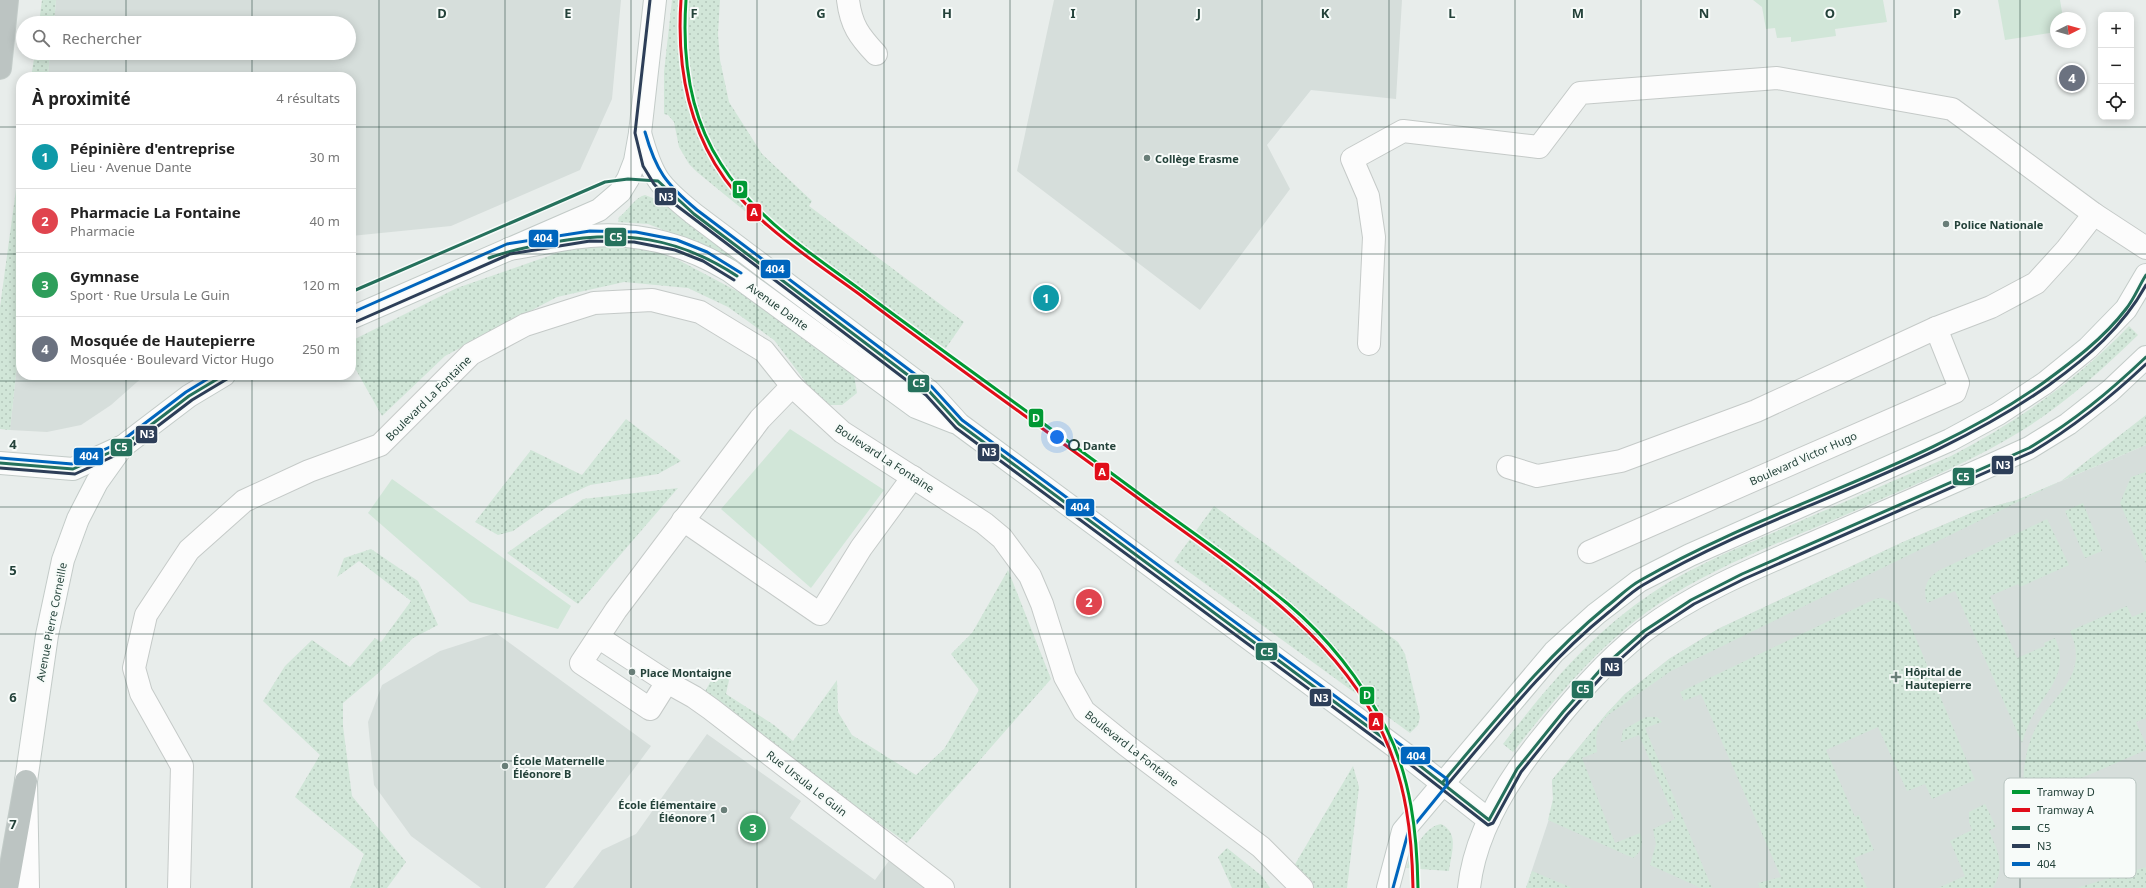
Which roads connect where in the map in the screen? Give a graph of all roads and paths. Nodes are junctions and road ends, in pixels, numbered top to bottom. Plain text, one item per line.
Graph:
1 (7, 0) edge
2 (655, 0) edge
3 (848, 0) edge
4 (876, 54) dead end
5 (0, 68) edge
6 (640, 133) junction
7 (2094, 214) junction
8 (2146, 248) edge
9 (510, 249) junction
10 (2146, 274) edge
11 (356, 316) edge
12 (1936, 328) junction
13 (1369, 344) dead end
14 (2146, 357) edge
15 (216, 380) edge
16 (792, 386) junction
17 (959, 424) junction
18 (122, 447) junction
19 (0, 463) edge
20 (1508, 467) dead end
21 (913, 477) junction
22 (683, 520) junction
23 (1589, 552) dead end
24 (598, 637) junction
25 (667, 682) junction
26 (26, 781) junction
27 (1443, 782) junction
28 (1489, 820) junction
29 (7, 888) edge
30 (28, 888) edge
31 (179, 888) edge
32 (943, 888) edge
33 (1302, 888) edge
34 (1388, 888) edge
35 (1469, 888) edge

1 - 5 highway
2 - 6 street
3 - 4 street
6 - 9 street
6 - 17 street, Avenue Dante
7 - 8 street
7 - 12 street
7 - 13 street
9 - 11 street
9 - 17 street, Avenue Dante
10 - 27 street
12 - 20 street
12 - 23 street, Boulevard Victor Hugo
14 - 28 street
15 - 18 street, Avenue Pierre Corneille
16 - 21 street, Boulevard La Fontaine
16 - 22 street
16 - 31 street, Boulevard La Fontaine
17 - 27 street, Avenue Dante
18 - 19 street
18 - 26 street, Avenue Pierre Corneille
21 - 22 street
21 - 33 street, Boulevard La Fontaine
22 - 24 street
24 - 25 street
24 - 25 street
25 - 32 street, Rue Ursula Le Guin
26 - 29 highway
26 - 30 street, Avenue Pierre Corneille
27 - 28 street, Avenue Dante
27 - 34 street
28 - 35 street

